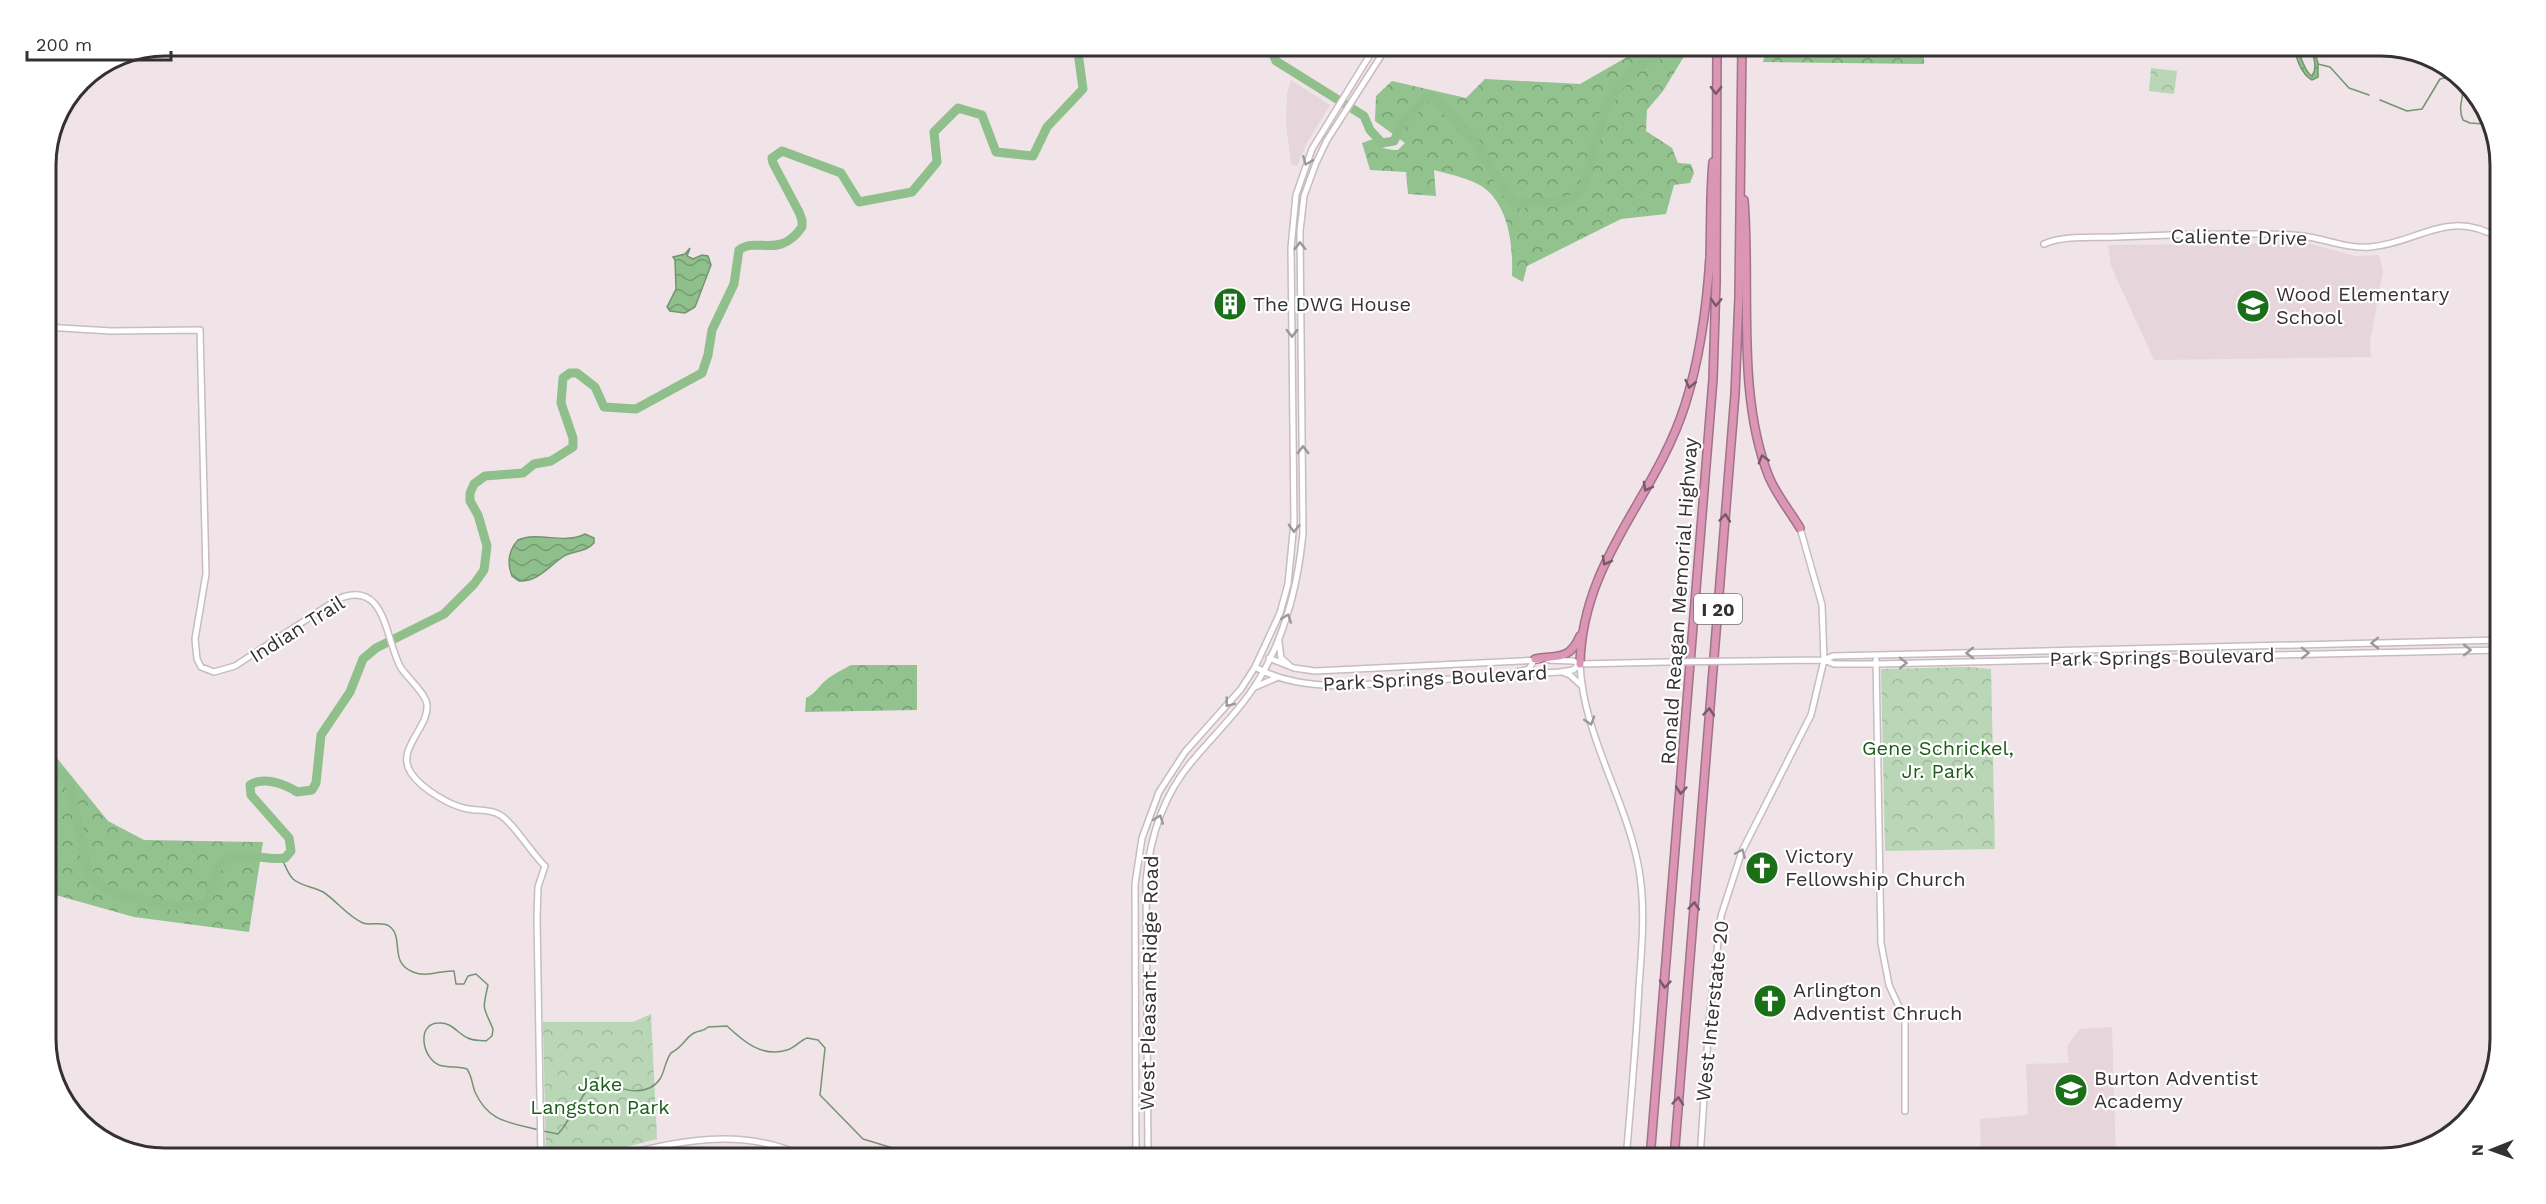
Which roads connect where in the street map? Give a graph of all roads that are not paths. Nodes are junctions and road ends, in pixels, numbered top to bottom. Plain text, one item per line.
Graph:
1 (1369, 56) edge
2 (1381, 56) edge
3 (1717, 56) edge
4 (1742, 56) edge
5 (1716, 118) junction
6 (1741, 160) junction
7 (2490, 234) edge
8 (2044, 244) dead end
9 (56, 328) edge
10 (1785, 486) dead end
11 (1774, 488) junction
12 (1800, 528) joint
13 (1582, 631) junction
14 (1279, 639) junction
15 (2490, 640) edge
16 (2226, 646) junction
17 (2140, 648) junction
18 (2490, 650) edge
19 (1262, 655) junction
20 (2226, 655) junction
21 (1876, 656) junction
22 (2141, 657) junction
23 (1270, 658) junction
24 (1535, 659) junction
25 (1824, 660) junction
26 (1580, 663) junction
27 (1876, 664) junction
28 (1255, 667) junction
29 (1296, 668) junction
30 (1263, 671) junction
31 (1560, 672) junction
32 (1504, 675) junction
33 (1278, 678) junction
34 (1582, 686) junction
35 (1253, 688) junction
36 (1905, 1111) dead end
37 (541, 1148) edge
38 (653, 1148) edge
39 (783, 1148) edge
40 (1136, 1148) edge
41 (1148, 1148) edge
42 (1627, 1148) edge
43 (1651, 1148) edge
44 (1675, 1148) edge
45 (1701, 1148) edge

1 -> 19 main road, West Pleasant Ridge Road
14 -> 2 main road, West Pleasant Ridge Road
3 -> 5 highway, Ronald Reagan Memorial Highway / I 20
4 - 6 highway, Ronald Reagan Memorial Highway / I 20
5 -> 13 highway
5 -> 43 highway, Ronald Reagan Memorial Highway / I 20
11 -> 6 highway
44 -> 6 highway, Ronald Reagan Memorial Highway / I 20
7 - 8 main road, Caliente Drive
9 - 37 main road, Indian Trail
10 - 11 highway
11 - 12 highway
12 - 25 main road, West Interstate 20
13 - 24 highway
13 - 26 highway
14 - 23 main road, West Pleasant Ridge Road
14 - 29 main road
15 -> 16 main road, Park Springs Boulevard
16 - 17 main road, Park Springs Boulevard
16 - 20 main road
17 -> 21 main road, Park Springs Boulevard
17 - 22 main road
20 -> 18 main road, Park Springs Boulevard
19 - 23 main road, Park Springs Boulevard
19 - 28 main road, West Pleasant Ridge Road
20 - 22 main road, Park Springs Boulevard
21 - 25 main road, Park Springs Boulevard
21 - 27 main road
27 -> 22 main road, Park Springs Boulevard
23 - 29 main road, Park Springs Boulevard
23 - 30 main road, West Pleasant Ridge Road
24 - 26 main road, Park Springs Boulevard
24 - 29 main road, Park Springs Boulevard
24 - 32 main road
25 - 26 main road, Park Springs Boulevard, bridge
25 - 27 main road, Park Springs Boulevard
45 -> 25 main road, West Interstate 20
26 - 31 main road, Park Springs Boulevard
26 - 34 main road
27 - 36 main road
28 - 30 main road, Park Springs Boulevard
28 -> 40 main road, West Pleasant Ridge Road
30 - 33 main road, Park Springs Boulevard
30 - 35 main road, West Pleasant Ridge Road
31 - 32 main road, Park Springs Boulevard
31 - 34 main road
32 - 33 main road, Park Springs Boulevard
33 - 35 main road
34 -> 42 main road
41 -> 35 main road, West Pleasant Ridge Road
38 - 39 main road

